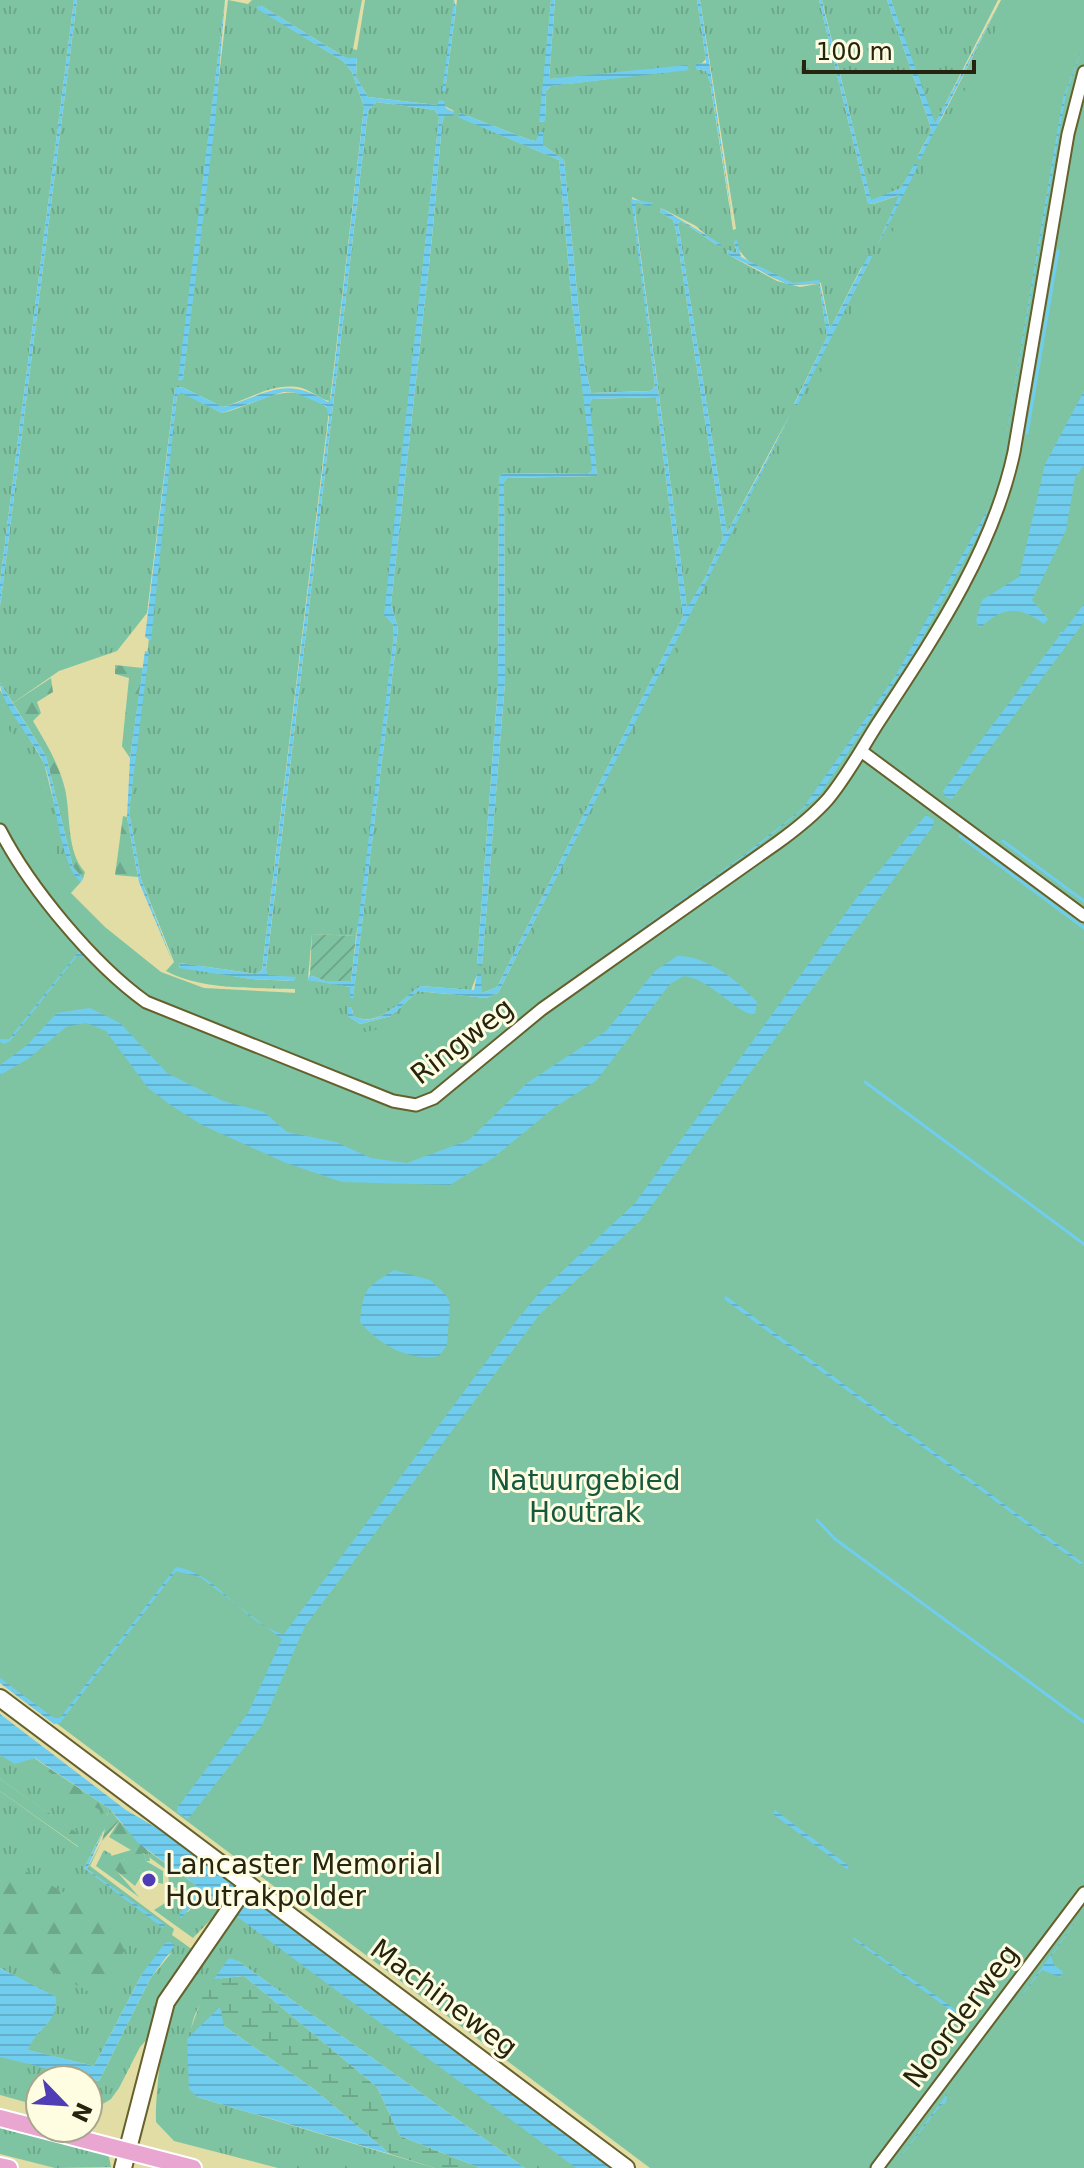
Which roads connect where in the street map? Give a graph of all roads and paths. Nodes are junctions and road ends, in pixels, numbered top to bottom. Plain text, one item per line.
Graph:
1 (1084, 72) edge
2 (861, 751) junction
3 (0, 830) edge
4 (1084, 916) edge
5 (0, 1698) edge
6 (244, 1889) junction
7 (1084, 1893) edge
8 (0, 2118) edge
9 (125, 2160) edge
10 (0, 2166) edge
11 (9, 2168) edge
12 (193, 2168) edge
13 (626, 2168) edge
14 (877, 2168) edge

1 - 2 street
2 - 3 street, Ringweg
2 - 4 street
5 - 6 street, Machineweg
6 - 9 street
6 - 13 street, Machineweg
7 - 14 street, Noorderweg
8 - 9 main road
9 - 12 main road
10 - 11 main road

